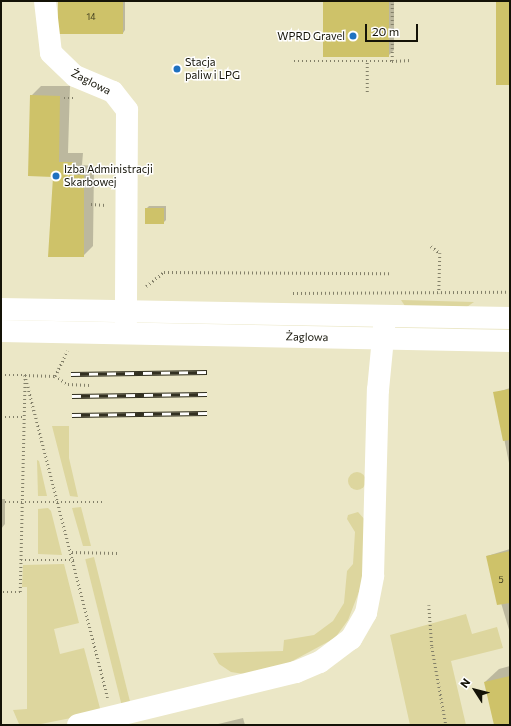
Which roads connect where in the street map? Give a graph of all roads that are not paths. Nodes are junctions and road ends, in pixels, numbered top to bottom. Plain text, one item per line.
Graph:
1 (45, 1) edge
2 (1, 309) edge
3 (127, 311) junction
4 (385, 316) junction
5 (510, 318) edge
6 (1, 332) edge
7 (126, 334) junction
8 (382, 339) junction
9 (510, 341) edge
10 (78, 725) edge

1 - 3 street, Żaglowa
2 - 3 street
3 - 4 street, Żaglowa
3 - 7 street, Żaglowa
4 - 5 street, Żaglowa
4 - 8 street
6 - 7 street
7 - 8 street, Żaglowa
8 - 9 street, Żaglowa
8 - 10 street

